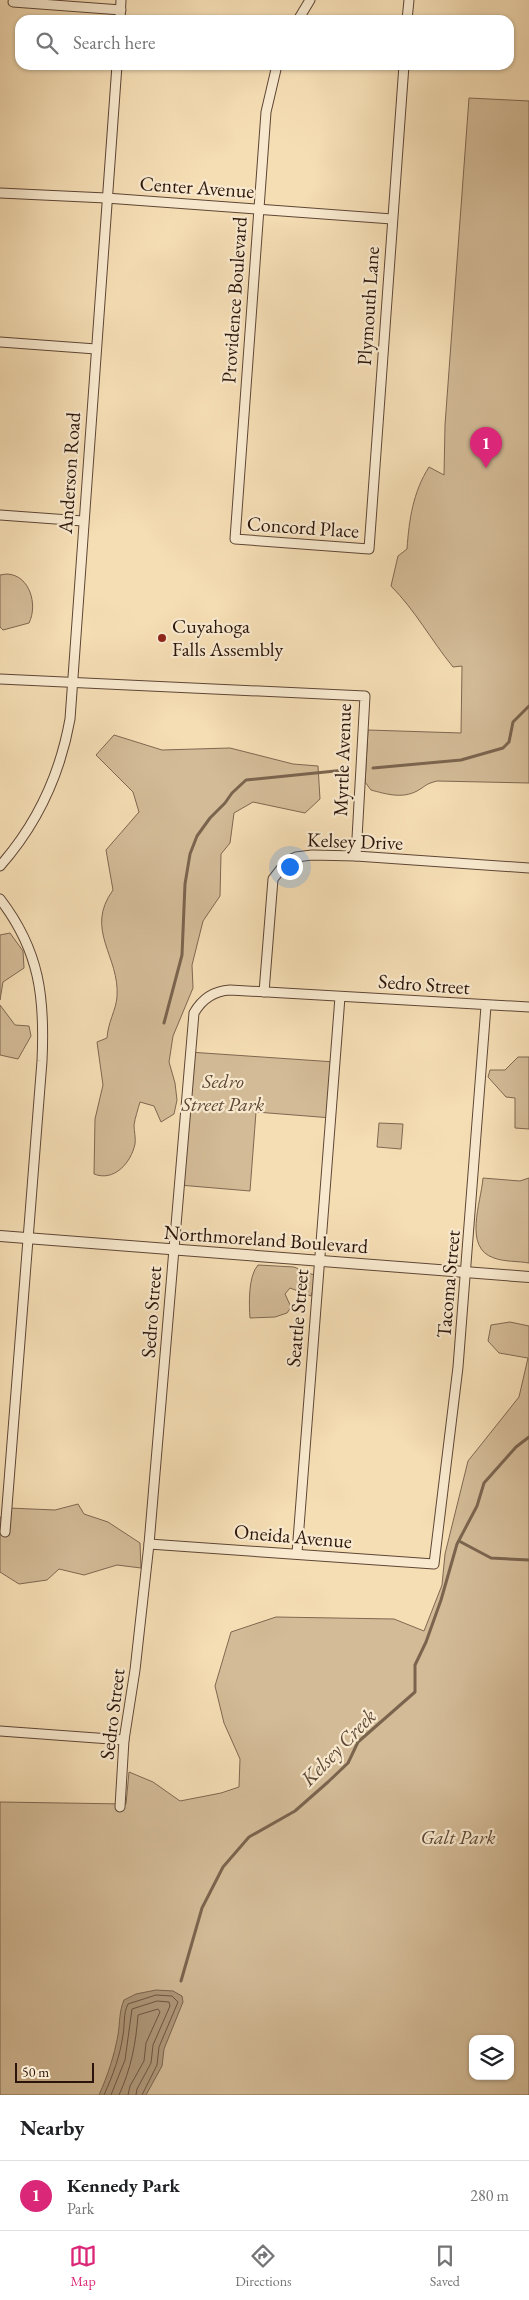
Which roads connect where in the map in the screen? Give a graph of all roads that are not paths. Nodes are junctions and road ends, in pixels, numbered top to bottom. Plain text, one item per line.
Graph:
1 (122, 0) edge
2 (310, 0) edge
3 (409, 0) edge
4 (13, 2) dead end
5 (121, 10) junction
6 (120, 15) edge
7 (301, 15) edge
8 (408, 15) edge
9 (117, 70) edge
10 (275, 70) edge
11 (404, 70) edge
12 (0, 193) edge
13 (106, 198) junction
14 (258, 210) junction
15 (392, 219) junction
16 (0, 342) edge
17 (96, 349) junction
18 (0, 515) edge
19 (82, 521) junction
20 (235, 539) joint
21 (369, 549) joint
22 (0, 678) edge
23 (73, 682) junction
24 (356, 856) junction
25 (0, 866) edge
26 (529, 868) edge
27 (0, 899) edge
28 (264, 992) junction
29 (340, 997) junction
30 (486, 1006) junction
31 (529, 1007) edge
32 (0, 1236) edge
33 (28, 1238) junction
34 (173, 1250) junction
35 (320, 1261) junction
36 (467, 1272) junction
37 (529, 1277) edge
38 (6, 1532) dead end
39 (150, 1544) junction
40 (298, 1553) junction
41 (434, 1564) joint
42 (0, 1731) edge
43 (124, 1740) junction
44 (120, 1807) dead end

1 - 5 street
2 - 7 street
3 - 8 street
4 - 5 street
5 - 6 street
9 - 13 street, Anderson Road
10 - 14 street, Providence Boulevard
11 - 15 street, Plymouth Lane
12 - 13 street, Center Avenue
13 - 14 street, Center Avenue
13 - 17 street, Anderson Road
14 - 15 street, Center Avenue
14 - 20 street, Providence Boulevard
15 - 21 street, Plymouth Lane
16 - 17 street
17 - 19 street, Anderson Road
18 - 19 street
19 - 23 street, Anderson Road
20 - 21 street, Concord Place
22 - 23 street, Myrtle Avenue
23 - 24 street, Myrtle Avenue
23 - 25 street, Anderson Road
24 - 26 street, Kelsey Drive
24 - 28 street, Kelsey Drive
27 - 33 street
28 - 29 street, Sedro Street
28 - 34 street, Sedro Street
29 - 30 street, Sedro Street
29 - 35 street, Seattle Street
30 - 31 street, Sedro Street
30 - 36 street, Tacoma Street
32 - 33 street, Northmoreland Boulevard
33 - 34 street, Northmoreland Boulevard
33 - 38 street
34 - 35 street, Northmoreland Boulevard
34 - 39 street, Sedro Street
35 - 36 street, Northmoreland Boulevard
35 - 40 street, Seattle Street
36 - 37 street, Northmoreland Boulevard
36 - 41 street, Tacoma Street
39 - 40 street, Oneida Avenue
39 - 43 street, Sedro Street
40 - 41 street, Oneida Avenue
42 - 43 street
43 - 44 street, Sedro Street

